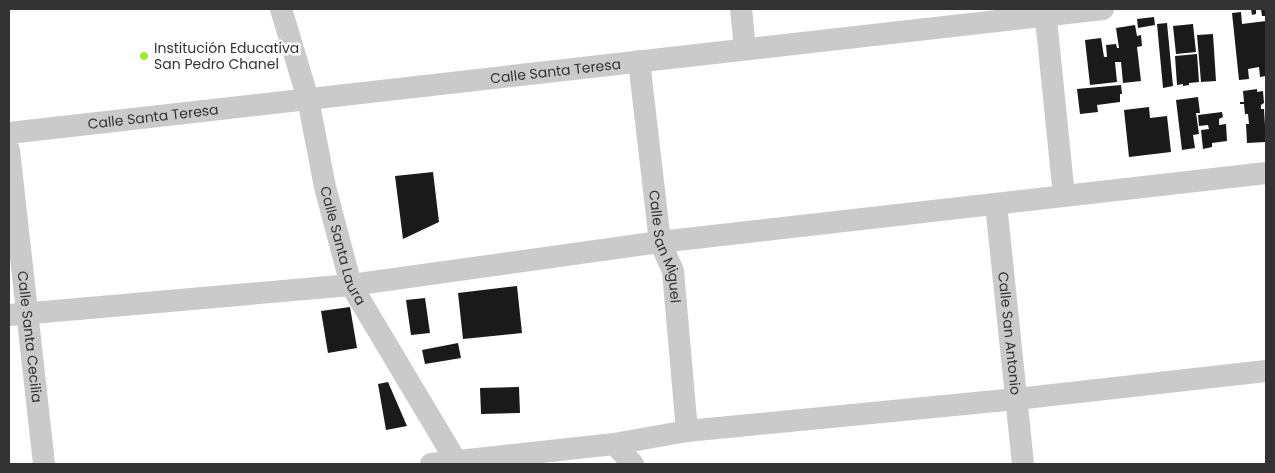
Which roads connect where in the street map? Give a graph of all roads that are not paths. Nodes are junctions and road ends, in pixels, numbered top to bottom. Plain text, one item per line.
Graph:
1 (281, 9) edge
2 (741, 9) edge
3 (1103, 9) edge
4 (1045, 12) edge
5 (745, 49) junction
6 (639, 61) junction
7 (308, 99) junction
8 (9, 133) edge
9 (9, 150) edge
10 (1266, 173) edge
11 (1064, 196) junction
12 (996, 204) junction
13 (660, 242) junction
14 (351, 285) junction
15 (18, 314) edge
16 (1266, 370) edge
17 (1016, 398) junction
18 (686, 431) junction
19 (614, 444) junction
20 (456, 461) junction
21 (44, 464) edge
22 (431, 464) edge
23 (633, 464) edge
24 (1023, 464) edge

1 - 7 street, Calle Santa Laura
2 - 5 street
3 - 4 street, Calle Santa Teresa
4 - 5 street, Calle Santa Teresa
4 - 11 street
5 - 6 street, Calle Santa Teresa
6 - 7 street, Calle Santa Teresa
6 - 13 street, Calle San Miguel
7 - 8 street, Calle Santa Teresa
7 - 14 street, Calle Santa Laura
9 - 15 street, Calle Santa Cecilia
10 - 11 street
11 - 12 street
12 - 13 street
12 - 17 street, Calle San Antonio
13 - 14 street
13 - 18 street, Calle San Miguel
14 - 15 street
14 - 20 street, Calle Santa Laura
15 - 21 street, Calle Santa Cecilia
16 - 17 street
17 - 18 street
17 - 24 street, Calle San Antonio
18 - 19 street
19 - 20 street
19 - 23 street
20 - 22 street

